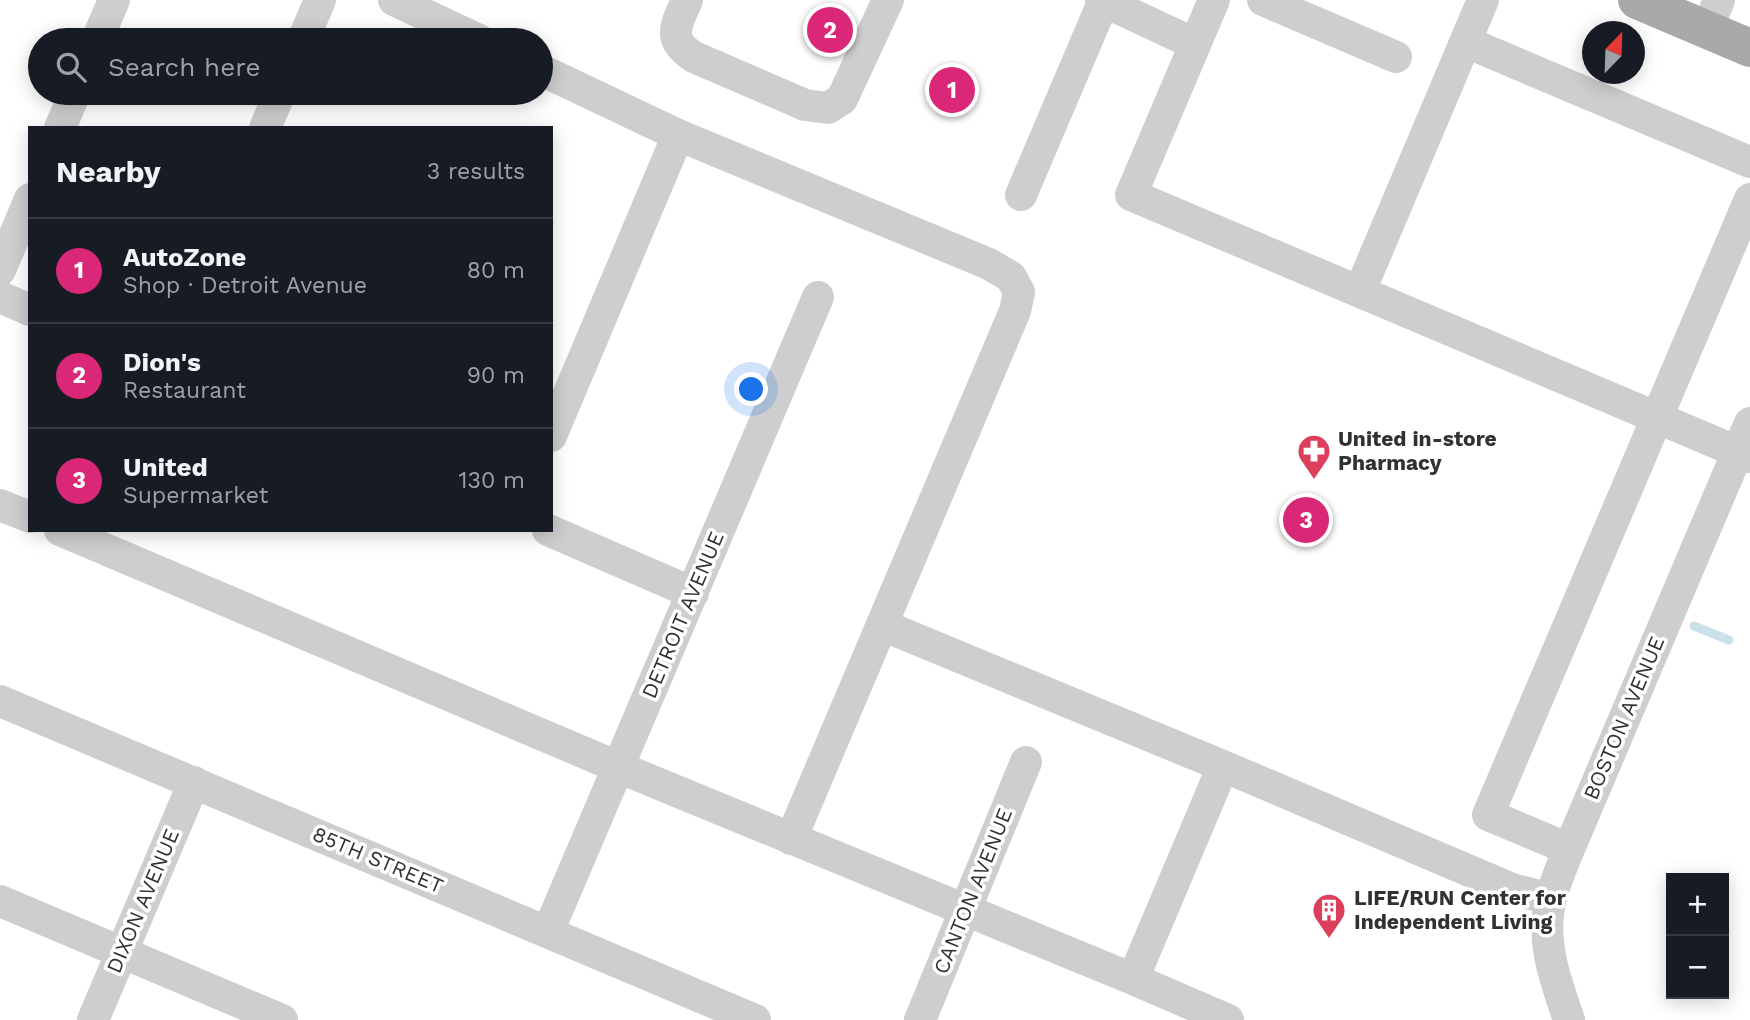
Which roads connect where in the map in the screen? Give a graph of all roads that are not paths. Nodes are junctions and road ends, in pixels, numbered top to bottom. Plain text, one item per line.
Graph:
1 (114, 0) edge
2 (320, 0) edge
3 (394, 0) edge
4 (687, 0) edge
5 (888, 0) edge
6 (1103, 0) edge
7 (1214, 0) edge
8 (1262, 0) edge
9 (1483, 0) edge
10 (1637, 0) edge
11 (1713, 15) edge
12 (102, 28) edge
13 (308, 28) edge
14 (454, 28) edge
15 (1466, 42) junction
16 (1195, 44) junction
17 (1750, 48) edge
18 (1396, 57) dead end
19 (553, 76) edge
20 (70, 105) edge
21 (275, 105) edge
22 (61, 126) edge
23 (266, 126) edge
24 (678, 135) junction
25 (1750, 162) edge
26 (1021, 195) dead end
27 (1750, 199) edge
28 (28, 205) edge
29 (0, 270) edge
30 (1360, 291) junction
31 (818, 297) dead end
32 (0, 298) edge
33 (28, 309) edge
34 (1657, 417) junction
35 (1750, 424) edge
36 (553, 431) edge
37 (1744, 455) edge
38 (0, 505) edge
39 (28, 516) edge
40 (65, 532) edge
41 (553, 532) edge
42 (693, 593) junction
43 (882, 625) junction
44 (0, 701) edge
45 (1026, 762) dead end
46 (1223, 766) junction
47 (618, 767) junction
48 (194, 782) junction
49 (791, 839) junction
50 (1569, 849) junction
51 (1550, 899) junction
52 (0, 901) edge
53 (965, 910) junction
54 (548, 932) junction
55 (122, 952) junction
56 (1133, 979) junction
57 (93, 1020) edge
58 (282, 1020) edge
59 (755, 1020) edge
60 (920, 1020) edge
61 (1228, 1020) edge
62 (1569, 1020) edge

1 - 12 street
2 - 13 street
3 - 14 street
4 - 5 street
6 - 16 street
6 - 26 street
7 - 16 street
8 - 18 street
9 - 15 street
10 - 11 main road
11 - 17 main road
15 - 25 street
15 - 30 street
16 - 30 street
19 - 24 street
20 - 22 street
21 - 23 street
24 - 36 street
24 - 43 street
27 - 34 street
28 - 29 street
30 - 34 street
31 - 42 street, DETROIT AVENUE
32 - 33 street
34 - 37 street
34 - 50 street
35 - 37 street, BOSTON AVENUE
37 - 50 street, BOSTON AVENUE
38 - 39 street
40 - 47 street
41 - 42 street
42 - 47 street, DETROIT AVENUE
43 - 46 street
43 - 49 street
44 - 48 street, 85TH STREET
45 - 53 street, CANTON AVENUE
46 - 51 street
46 - 56 street
47 - 49 street
47 - 54 street, DETROIT AVENUE
48 - 54 street, 85TH STREET
48 - 55 street, DIXON AVENUE
49 - 53 street
50 - 51 street, BOSTON AVENUE
51 - 62 street, BOSTON AVENUE
52 - 55 street
53 - 56 street
53 - 60 street, CANTON AVENUE
54 - 59 street, 85TH STREET
55 - 57 street, DIXON AVENUE
55 - 58 street
56 - 61 street

